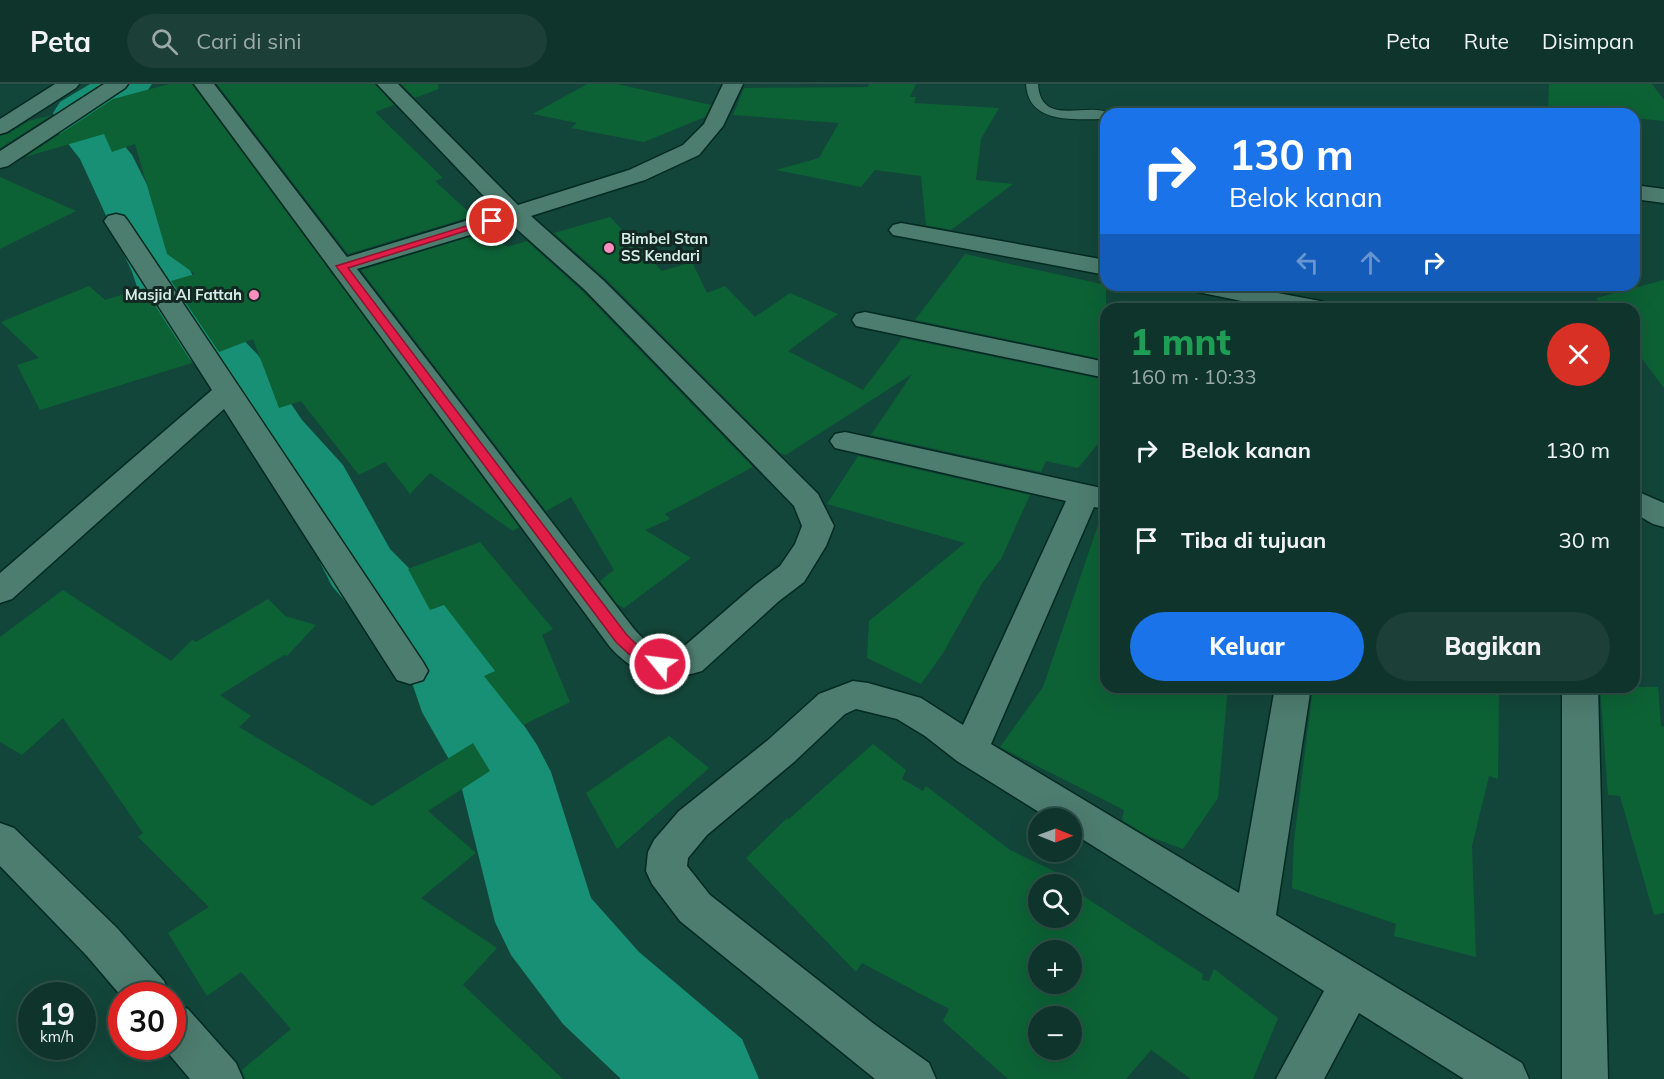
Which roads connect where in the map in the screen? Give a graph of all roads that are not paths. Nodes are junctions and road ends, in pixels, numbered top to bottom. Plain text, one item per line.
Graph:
1 (69, 84) edge
2 (118, 84) edge
3 (204, 84) edge
4 (387, 84) edge
5 (733, 84) edge
6 (1032, 84) edge
7 (1100, 115) edge
8 (0, 128) edge
9 (0, 161) edge
10 (1640, 193) edge
11 (1664, 196) edge
12 (514, 214) junction
13 (116, 221) dead end
14 (901, 230) dead end
15 (342, 266) junction
16 (1100, 267) edge
17 (1228, 291) edge
18 (1289, 303) edge
19 (865, 320) dead end
20 (1100, 369) edge
21 (227, 392) junction
22 (845, 441) dead end
23 (1095, 498) edge
24 (1640, 503) edge
25 (1664, 517) edge
26 (0, 591) edge
27 (410, 672) dead end
28 (1292, 693) edge
29 (1580, 693) edge
30 (970, 750) junction
31 (0, 840) edge
32 (1254, 925) junction
33 (136, 982) edge
34 (1352, 983) junction
35 (186, 1040) edge
36 (220, 1079) edge
37 (912, 1079) edge
38 (1299, 1079) edge
39 (1506, 1079) edge
40 (1585, 1079) edge

1 - 8 street
2 - 9 street
3 - 15 street
4 - 12 street
5 - 12 street
6 - 7 lane
10 - 11 street
12 - 15 street
12 - 15 street
13 - 21 street
14 - 16 street
17 - 18 street
19 - 20 street
21 - 26 street
21 - 27 street
22 - 23 street
23 - 30 street
24 - 25 street
28 - 32 street
29 - 40 street
30 - 32 street
30 - 37 street
31 - 33 street
32 - 34 street
34 - 38 street
34 - 39 street
35 - 36 street

